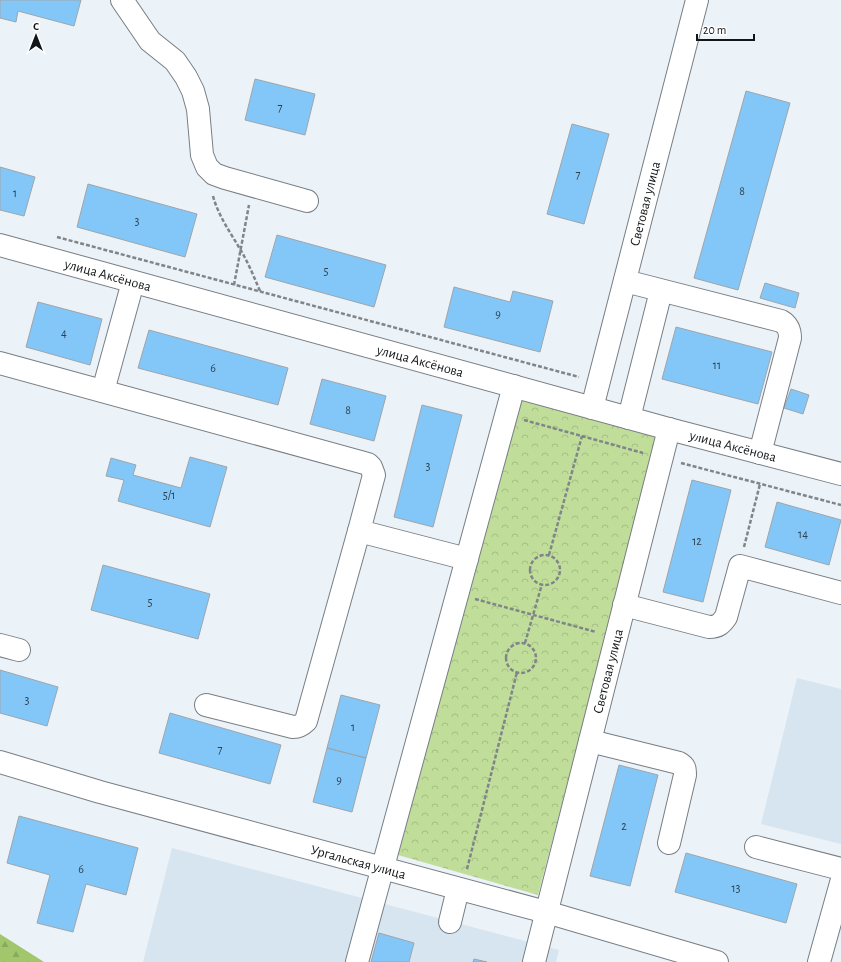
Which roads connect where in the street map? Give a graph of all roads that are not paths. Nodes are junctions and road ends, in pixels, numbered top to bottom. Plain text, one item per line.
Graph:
1 (122, 0) edge
2 (697, 0) edge
3 (307, 201) dead end
4 (0, 245) edge
5 (625, 281) junction
6 (133, 282) junction
7 (661, 291) junction
8 (0, 363) edge
9 (514, 386) junction
10 (103, 391) junction
11 (592, 408) junction
12 (628, 418) junction
13 (669, 430) junction
14 (760, 453) junction
15 (841, 474) edge
16 (359, 531) junction
17 (467, 560) junction
18 (841, 593) edge
19 (624, 605) junction
20 (206, 705) dead end
21 (590, 741) junction
22 (0, 762) edge
23 (669, 843) dead end
24 (756, 847) dead end
25 (383, 868) junction
26 (841, 869) edge
27 (462, 882) junction
28 (841, 883) edge
29 (546, 912) junction
30 (450, 922) dead end
31 (672, 956) edge
32 (357, 962) edge
33 (534, 962) edge
34 (717, 962) edge
35 (819, 962) edge

1 - 3 street
2 - 5 street, Световая улица
4 - 6 street, улица Аксёнова
5 - 7 street
5 - 11 street, Световая улица
6 - 9 street, улица Аксёнова
6 - 10 street
7 - 12 street
7 - 14 street
8 - 10 street
9 - 11 street, улица Аксёнова
9 - 17 street
10 - 16 street
11 - 12 street, улица Аксёнова
12 - 13 street, улица Аксёнова
13 - 14 street, улица Аксёнова
13 - 19 street, Световая улица
14 - 15 street, улица Аксёнова
16 - 17 street
16 - 20 street
17 - 25 street
18 - 19 street
19 - 21 street, Световая улица
21 - 23 street
21 - 29 street, Световая улица
22 - 25 street, Ургальская улица
24 - 26 street
25 - 27 street, Ургальская улица
25 - 32 street
27 - 29 street, Ургальская улица
27 - 30 street
28 - 35 street
29 - 31 street, Ургальская улица
29 - 33 street, Световая улица
31 - 34 street, Ургальская улица

